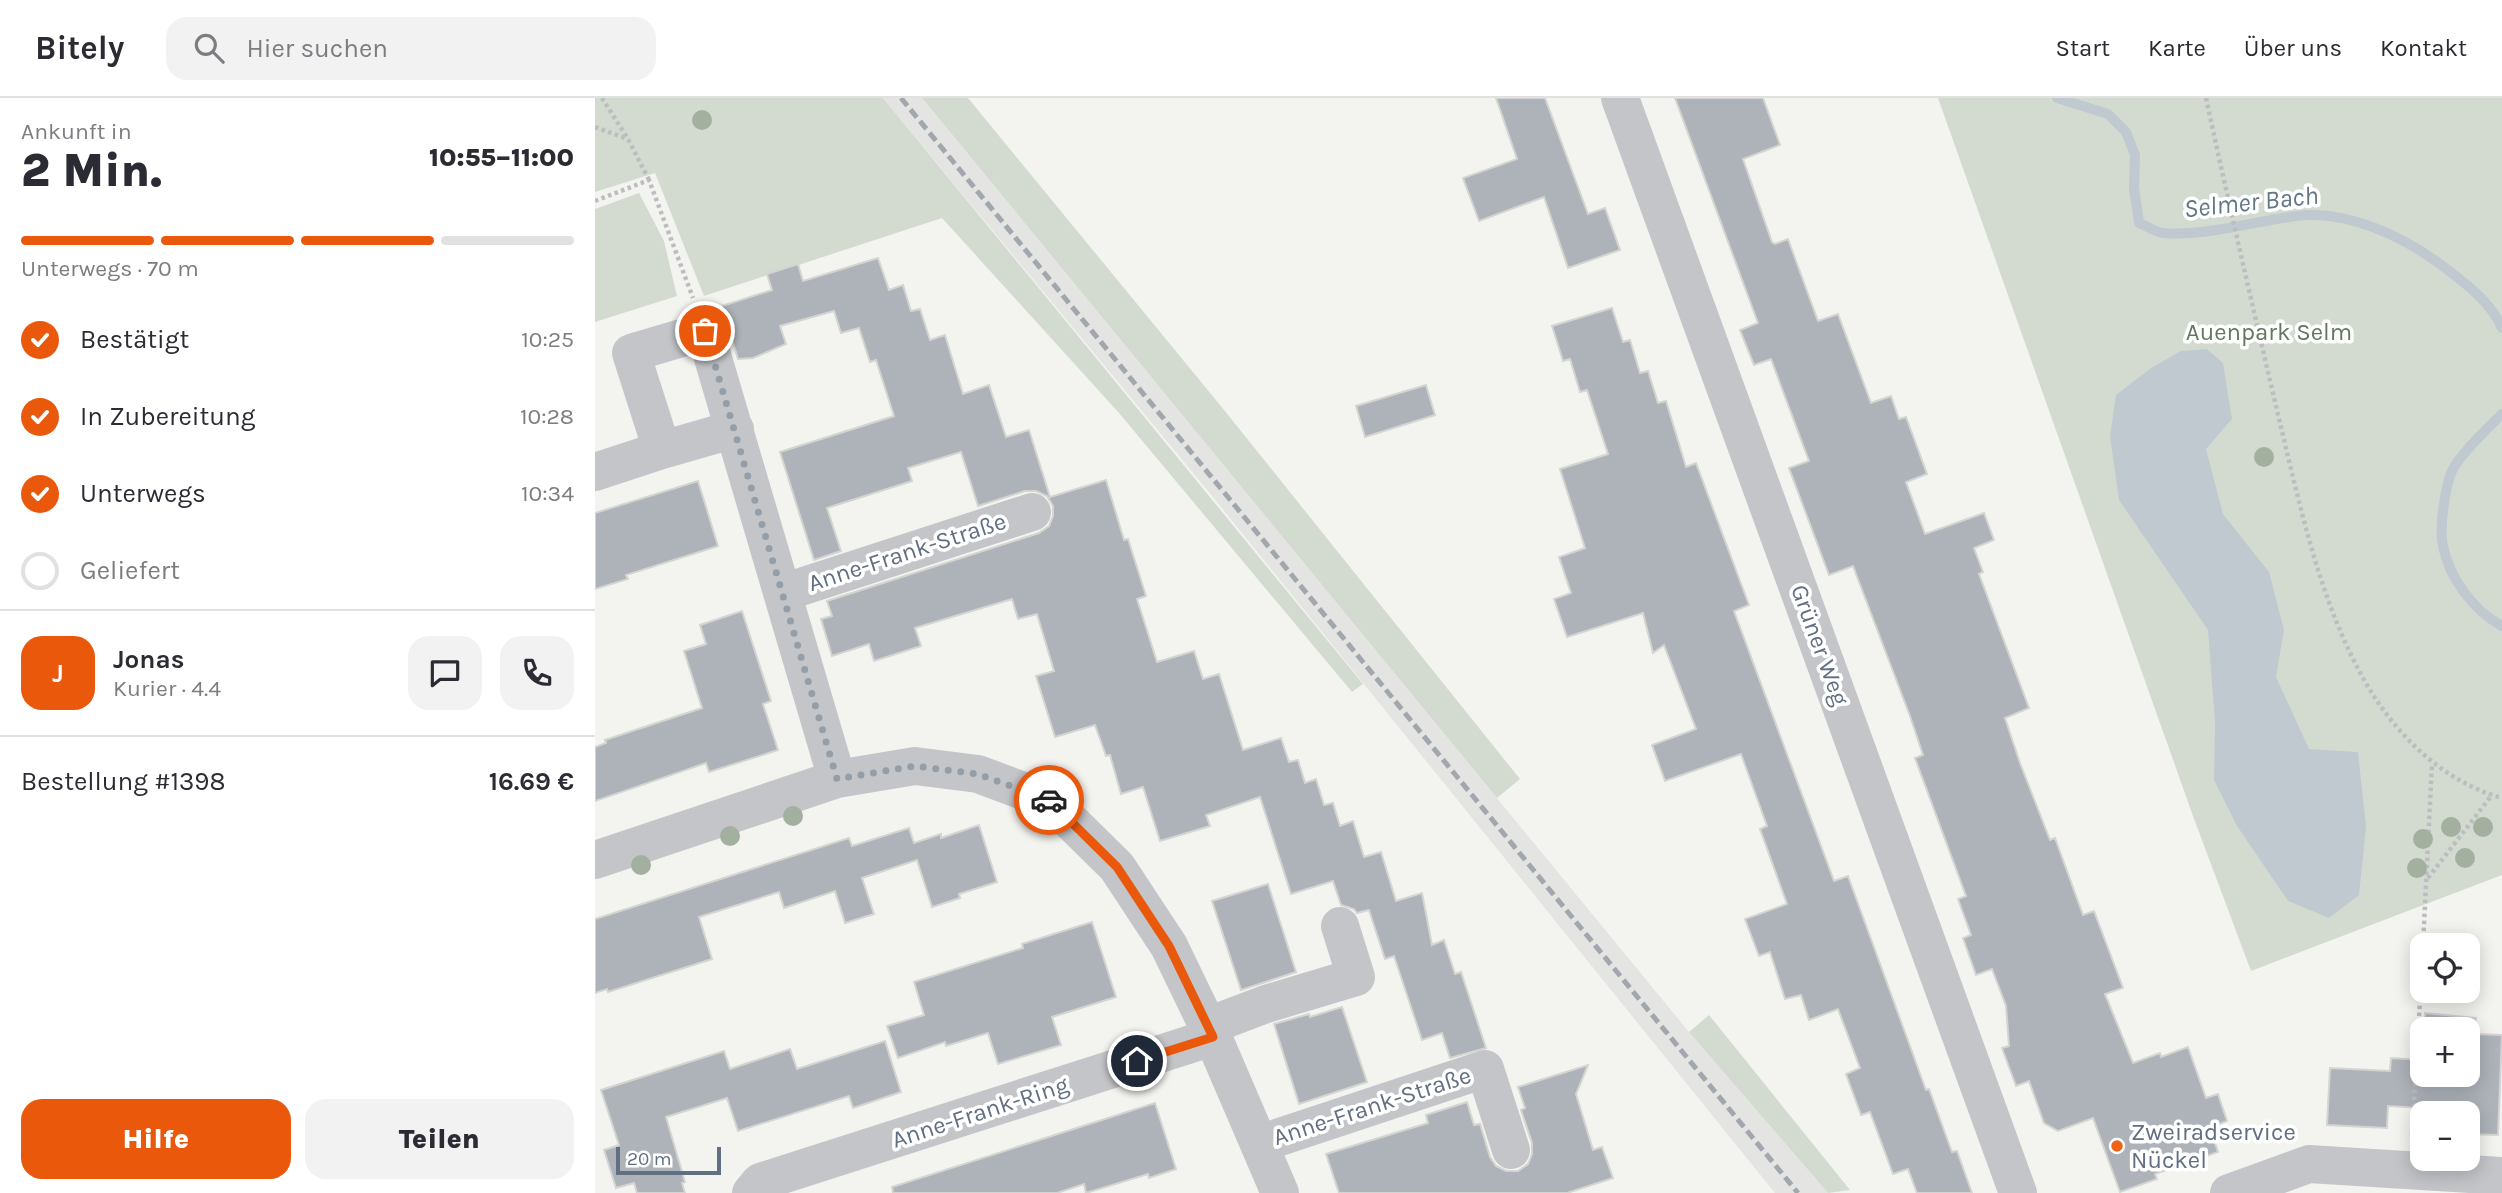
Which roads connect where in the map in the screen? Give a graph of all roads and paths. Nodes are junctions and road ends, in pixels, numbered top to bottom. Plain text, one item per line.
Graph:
1 (603, 98) edge
2 (1620, 98) edge
3 (2206, 98) edge
4 (595, 127) edge
5 (628, 139) junction
6 (649, 180) junction
7 (595, 201) edge
8 (705, 331) junction
9 (734, 429) junction
10 (662, 450) junction
11 (595, 472) edge
12 (1032, 512) dead end
13 (782, 593) junction
14 (2432, 764) junction
15 (837, 779) junction
16 (2492, 795) junction
17 (2502, 798) edge
18 (595, 860) edge
19 (2427, 878) junction
20 (1340, 926) dead end
21 (2424, 933) edge
22 (2420, 1003) edge
23 (1211, 1031) junction
24 (2414, 1101) edge
25 (1259, 1144) junction
26 (1511, 1150) dead end
27 (2410, 1171) joint
28 (2502, 1176) edge
29 (751, 1193) edge
30 (1280, 1193) edge
31 (2018, 1193) edge
32 (2229, 1193) edge

1 - 5 path
2 - 31 street, Grüner Weg
3 - 14 path
4 - 5 path
5 - 6 path
6 - 7 path
6 - 8 path
8 - 9 street, Anne-Frank-Straße
8 - 10 street
9 - 10 street
9 - 13 street, Anne-Frank-Straße
10 - 11 street
12 - 13 street, Anne-Frank-Straße
13 - 15 street, Anne-Frank-Straße
14 - 16 path
14 - 19 path
15 - 18 street, Anne-Frank-Straße
15 - 23 street, Anne-Frank-Straße
16 - 17 path
16 - 19 path
19 - 21 path
20 - 23 street, Anne-Frank-Ring
22 - 24 path
23 - 25 street, Anne-Frank-Straße
23 - 29 street, Anne-Frank-Ring
25 - 26 street, Anne-Frank-Straße
25 - 30 street, Anne-Frank-Straße
27 - 28 street
27 - 32 street

